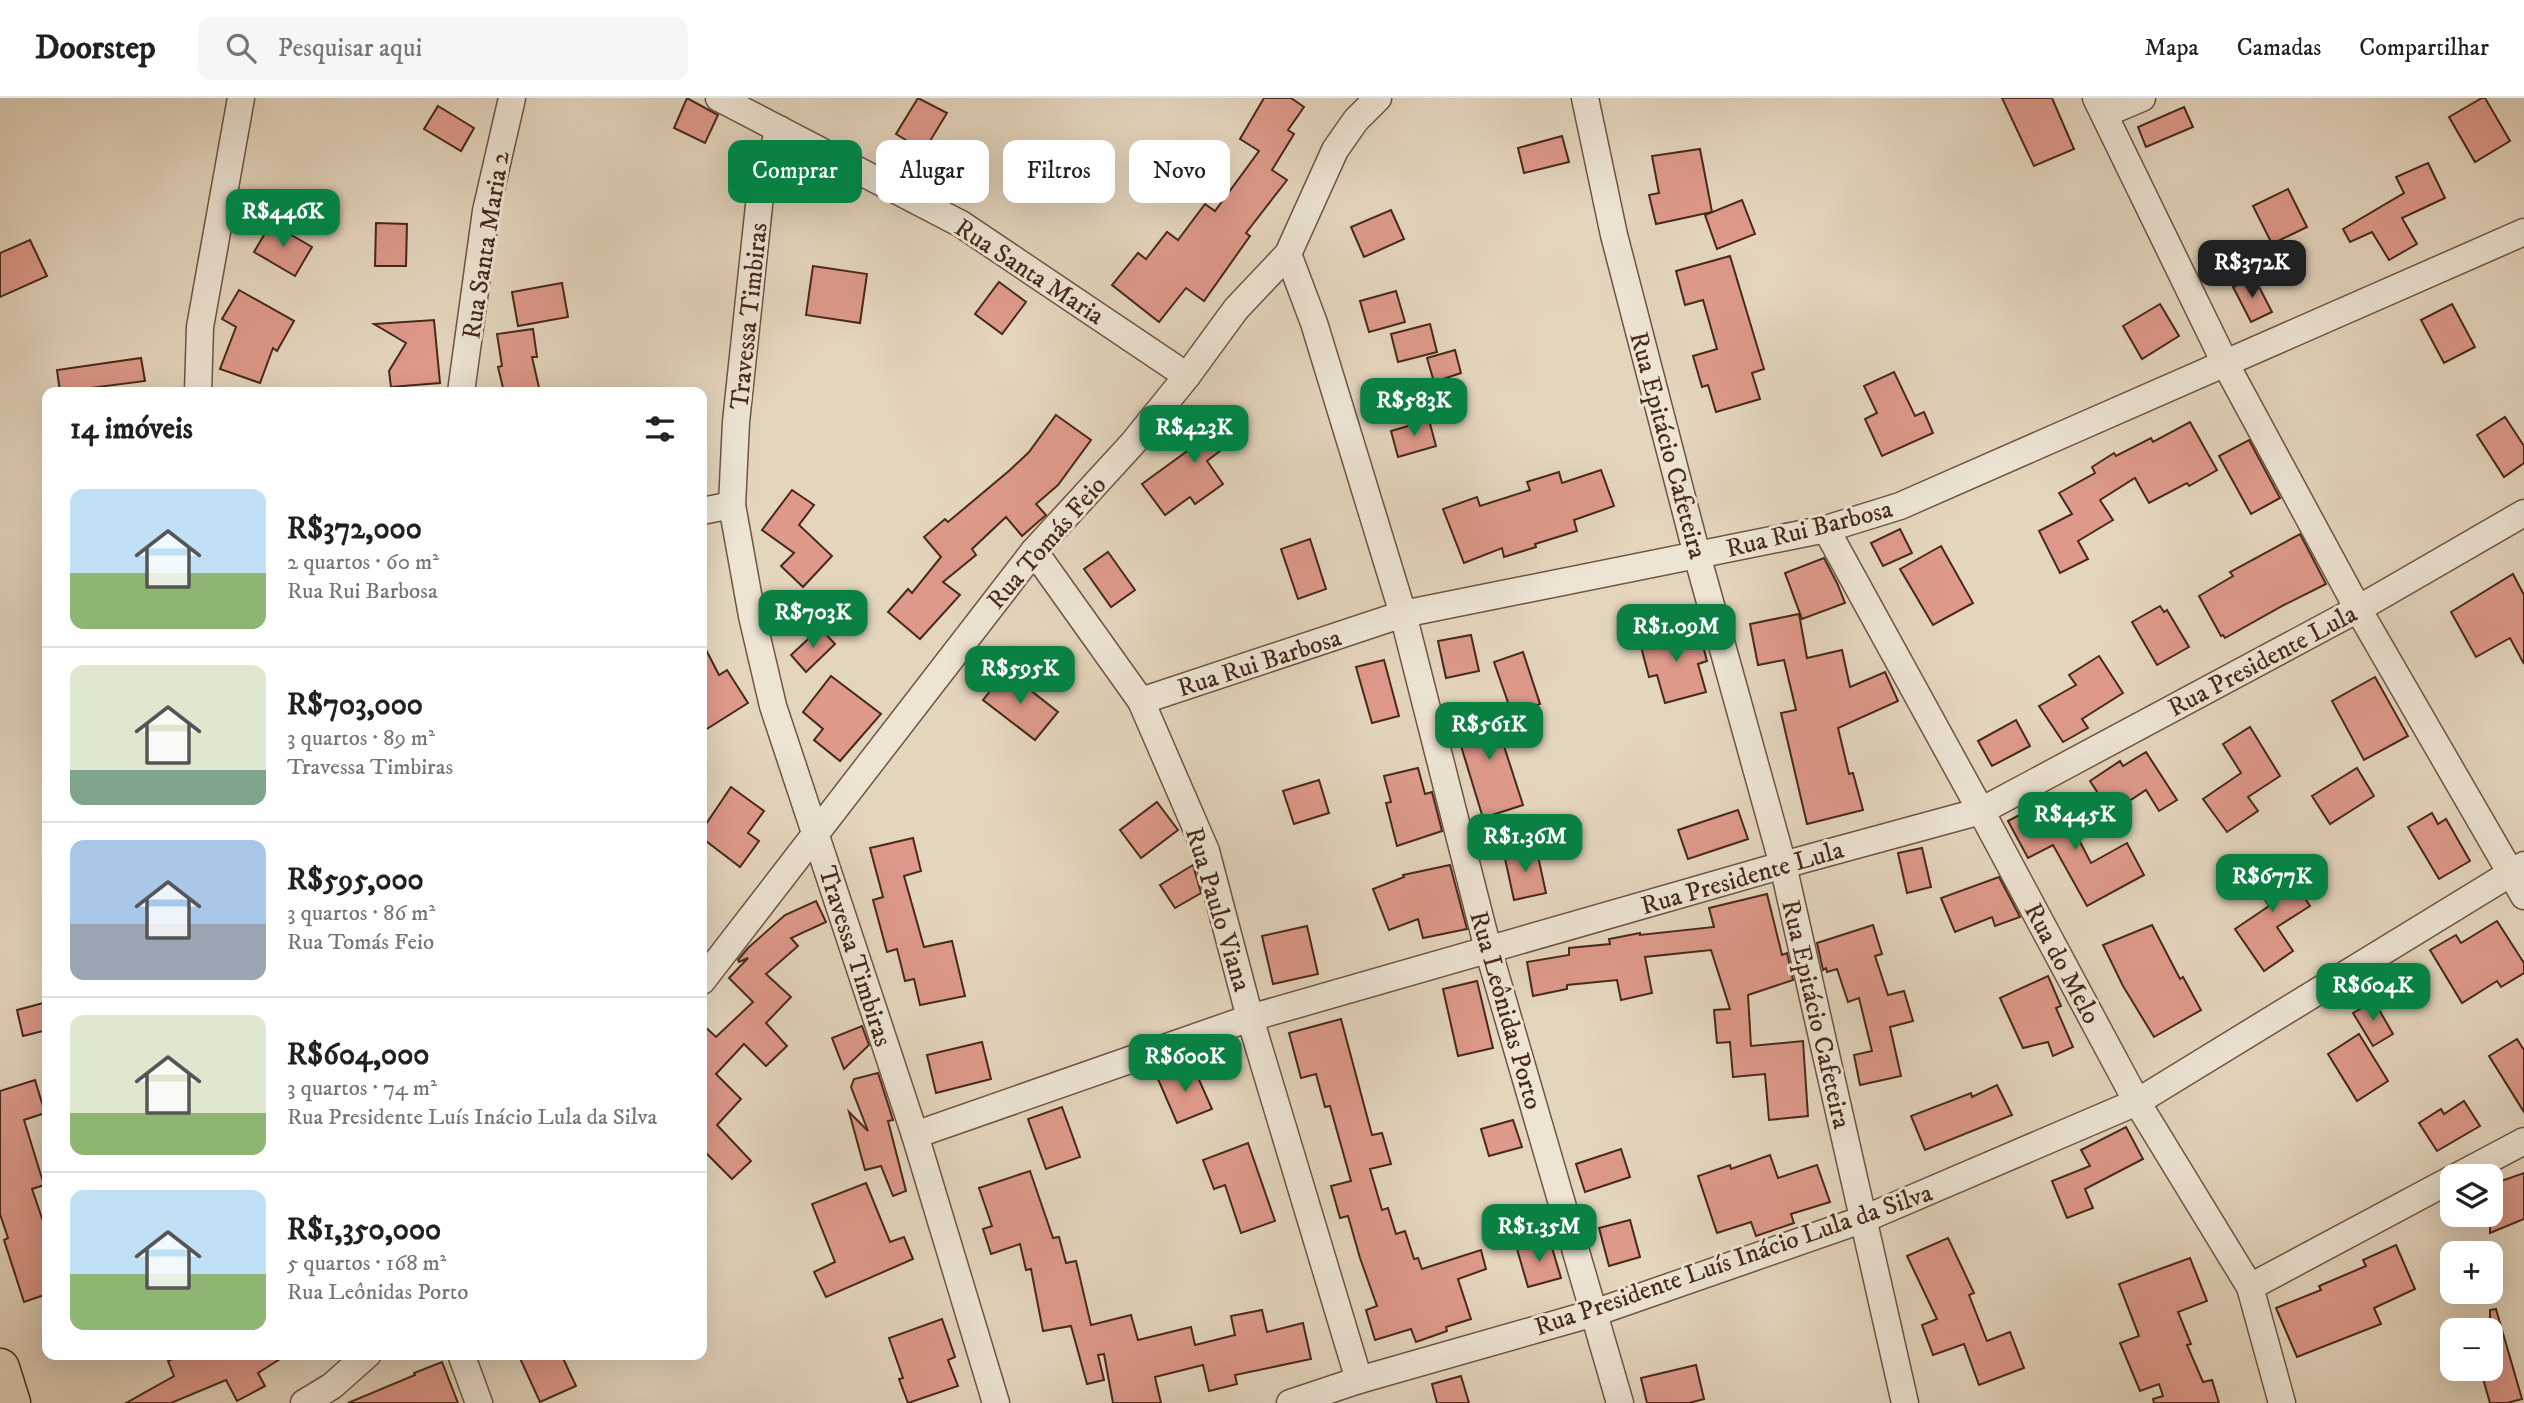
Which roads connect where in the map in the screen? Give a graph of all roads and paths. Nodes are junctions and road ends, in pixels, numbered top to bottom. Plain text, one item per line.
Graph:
1 (241, 98) edge
2 (512, 98) edge
3 (719, 98) edge
4 (1378, 98) edge
5 (1585, 98) edge
6 (2142, 98) edge
7 (2100, 106) edge
8 (779, 129) junction
9 (2524, 232) edge
10 (1287, 254) junction
11 (2225, 363) junction
12 (1187, 376) junction
13 (198, 387) edge
14 (462, 387) edge
15 (732, 505) junction
16 (707, 510) edge
17 (2524, 513) edge
18 (1826, 529) junction
19 (1034, 551) junction
20 (1697, 555) junction
21 (2358, 609) junction
22 (1403, 614) junction
23 (1141, 701) junction
24 (1981, 811) junction
25 (815, 833) junction
26 (1783, 864) junction
27 (2520, 878) edge
28 (1488, 949) junction
29 (707, 974) edge
30 (1251, 1018) junction
31 (2137, 1101) junction
32 (915, 1135) junction
33 (2524, 1140) edge
34 (2480, 1164) edge
35 (2440, 1185) edge
36 (1864, 1219) junction
37 (2250, 1287) junction
38 (1594, 1313) junction
39 (361, 1360) edge
40 (463, 1360) edge
41 (0, 1368) edge
42 (1359, 1380) junction
43 (11, 1403) edge
44 (304, 1403) edge
45 (479, 1403) edge
46 (996, 1403) edge
47 (1290, 1403) edge
48 (1620, 1403) edge
49 (1905, 1403) edge
50 (2282, 1403) edge

1 - 13 street
2 - 14 street, Rua Santa Maria 2
3 - 8 street, Rua Santa Maria
4 - 10 street, Rua Tomás Feio
5 - 20 street, Rua Epitácio Cafeteira
6 - 7 street
7 - 11 street
8 - 12 street, Rua Santa Maria
8 - 15 street, Travessa Timbiras
9 - 11 street, Rua Rui Barbosa
10 - 12 street, Rua Tomás Feio
10 - 22 street, Rua Leônidas Porto
11 - 18 street, Rua Rui Barbosa
11 - 21 street
12 - 19 street, Rua Tomás Feio
15 - 16 street
15 - 25 street, Travessa Timbiras
17 - 21 street, Rua Presidente Lula
18 - 20 street, Rua Rui Barbosa
18 - 24 street, Rua do Melo
19 - 23 street, Rua Paulo Viana
19 - 25 street, Rua Tomás Feio
20 - 22 street, Rua Rui Barbosa
20 - 26 street, Rua Epitácio Cafeteira
21 - 24 street, Rua Presidente Lula
21 - 27 street
22 - 23 street, Rua Rui Barbosa
22 - 28 street, Rua Leônidas Porto
23 - 30 street, Rua Paulo Viana
24 - 26 street, Rua Presidente Lula
24 - 31 street, Rua do Melo
25 - 29 street, Rua Tomás Feio
25 - 32 street, Travessa Timbiras
26 - 28 street, Rua Presidente Lula
26 - 36 street, Rua Epitácio Cafeteira
27 - 31 street, Rua Presidente Luís Inácio Lula da Silva
28 - 30 street, Rua Presidente Lula
28 - 38 street, Rua Leônidas Porto
30 - 32 street, Rua Presidente Lula
30 - 42 street, Rua Paulo Viana
31 - 36 street, Rua Presidente Luís Inácio Lula da Silva
31 - 37 street, Rua do Melo
32 - 46 street, Travessa Timbiras
33 - 34 street
35 - 37 street
36 - 38 street, Rua Presidente Luís Inácio Lula da Silva
36 - 49 street, Rua Epitácio Cafeteira
37 - 50 street, Rua do Melo
38 - 42 street, Rua Presidente Luís Inácio Lula da Silva
38 - 48 street, Rua Leônidas Porto
39 - 44 street
40 - 45 street
41 - 43 main road
42 - 47 street, Rua Presidente Luís Inácio Lula da Silva

